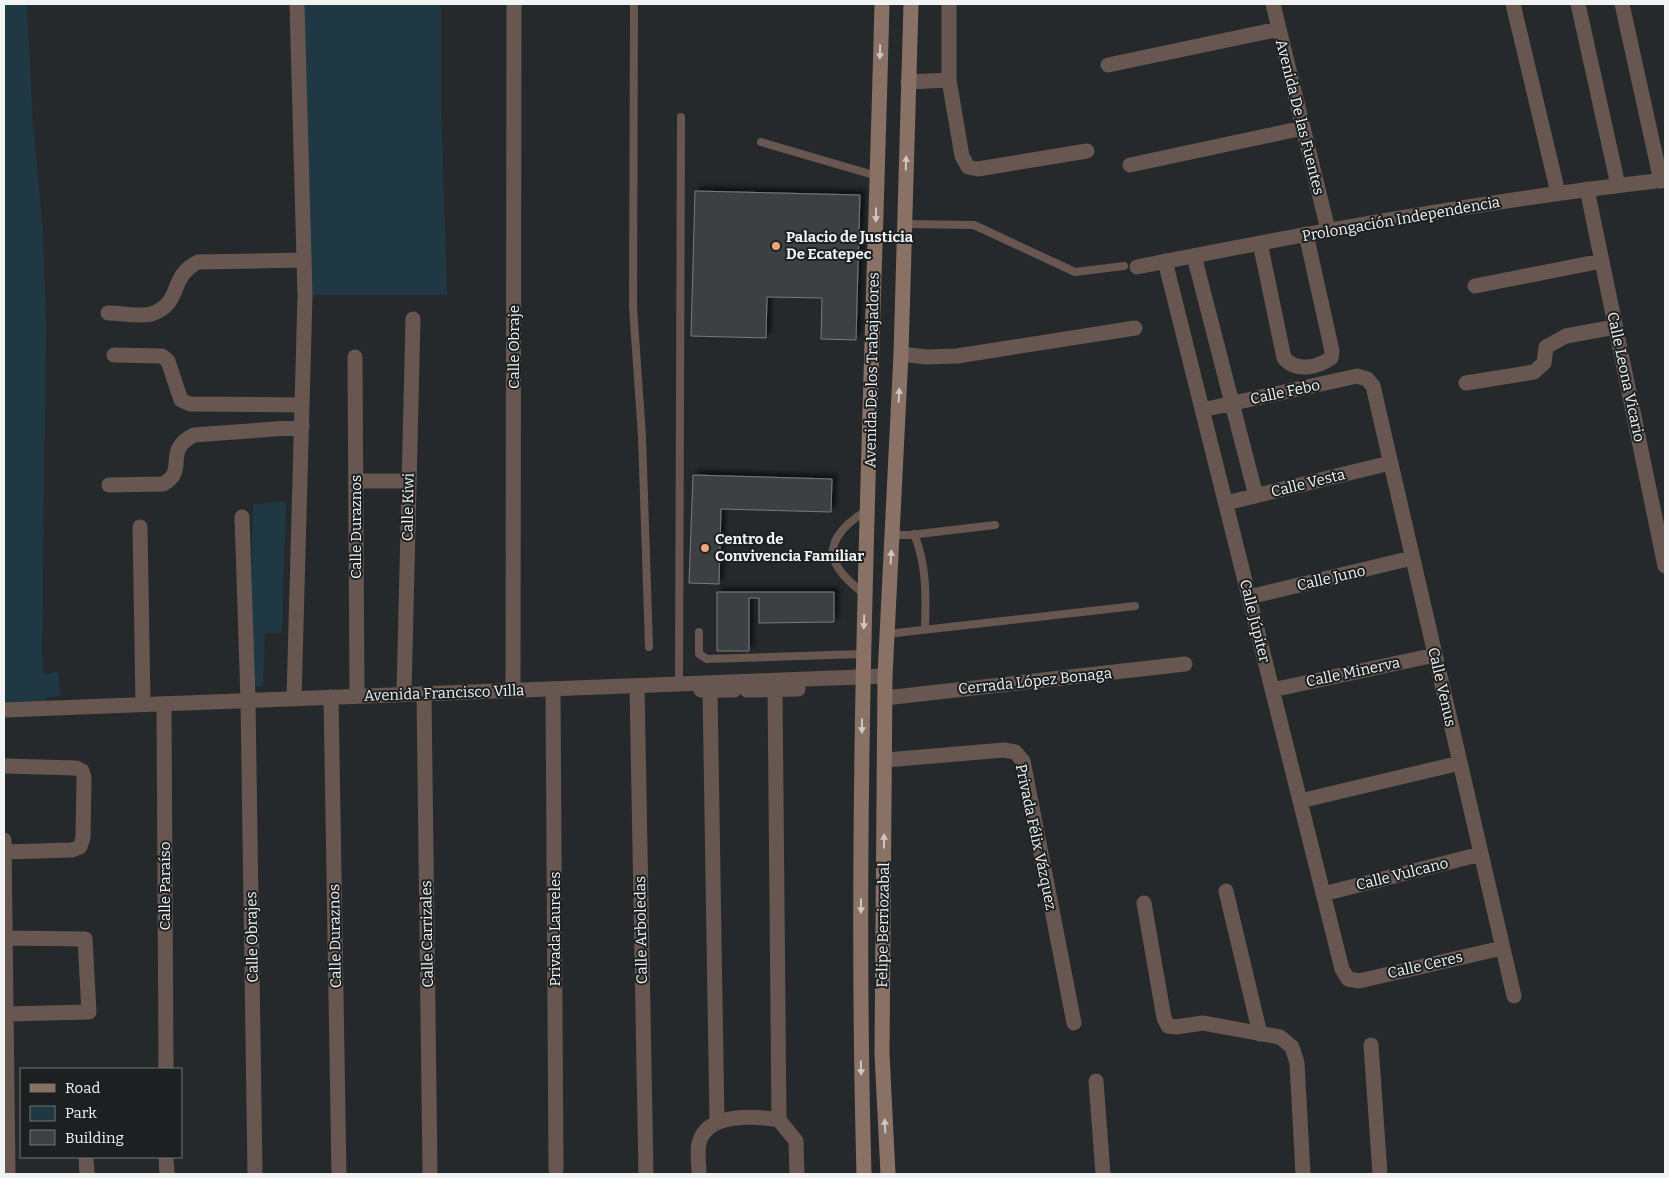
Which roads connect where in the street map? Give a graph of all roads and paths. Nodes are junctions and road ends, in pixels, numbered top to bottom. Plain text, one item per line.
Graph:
1 (297, 4) edge
2 (514, 4) edge
3 (634, 4) edge
4 (882, 4) edge
5 (910, 4) edge
6 (949, 4) edge
7 (1273, 4) edge
8 (1513, 4) edge
9 (1578, 4) edge
10 (1622, 4) edge
11 (1279, 29) junction
12 (1108, 65) dead end
13 (949, 80) junction
14 (908, 82) junction
15 (681, 117) dead end
16 (1303, 128) junction
17 (761, 142) dead end
18 (1087, 151) dead end
19 (1130, 165) dead end
20 (877, 176) junction
21 (1663, 180) edge
22 (1618, 185) junction
23 (1587, 189) junction
24 (1558, 193) junction
25 (904, 224) junction
26 (1328, 230) junction
27 (1306, 234) junction
28 (1260, 243) junction
29 (1194, 256) junction
30 (304, 260) junction
31 (1166, 261) junction
32 (1602, 261) junction
33 (1131, 266) joint
34 (1475, 286) dead end
35 (108, 313) dead end
36 (413, 319) dead end
37 (1615, 326) junction
38 (1135, 328) dead end
39 (901, 354) junction
40 (114, 355) dead end
41 (355, 357) dead end
42 (1367, 379) joint
43 (1466, 383) dead end
44 (1232, 404) junction
45 (302, 406) junction
46 (1202, 410) junction
47 (302, 427) junction
48 (1390, 462) junction
49 (356, 481) junction
50 (409, 481) junction
51 (109, 485) dead end
52 (1256, 496) junction
53 (1226, 503) junction
54 (869, 509) junction
55 (242, 517) dead end
56 (995, 524) dead end
57 (140, 527) dead end
58 (914, 534) junction
59 (892, 535) junction
60 (1412, 558) junction
61 (1665, 566) edge
62 (865, 594) junction
63 (1249, 597) junction
64 (1135, 606) dead end
65 (925, 629) junction
66 (699, 632) dead end
67 (887, 634) junction
68 (649, 647) dead end
69 (862, 654) junction
70 (1435, 655) junction
71 (1185, 664) dead end
72 (885, 676) junction
73 (862, 677) junction
74 (636, 686) junction
75 (682, 687) junction
76 (554, 689) junction
77 (798, 689) dead end
78 (513, 690) junction
79 (710, 690) junction
80 (775, 690) junction
81 (1272, 690) junction
82 (404, 694) junction
83 (424, 694) junction
84 (357, 696) junction
85 (331, 697) junction
86 (885, 698) junction
87 (294, 699) junction
88 (248, 700) junction
89 (143, 704) junction
90 (164, 704) junction
91 (4, 710) edge
92 (886, 760) junction
93 (1460, 763) junction
94 (4, 766) edge
95 (1300, 801) junction
96 (4, 840) edge
97 (4, 852) edge
98 (1481, 854) junction
99 (1226, 891) dead end
100 (1323, 894) junction
101 (1144, 902) dead end
102 (5, 938) junction
103 (1502, 948) junction
104 (1348, 979) joint
105 (1514, 996) dead end
106 (7, 1014) junction
107 (1074, 1023) dead end
108 (1260, 1034) junction
109 (1371, 1045) dead end
110 (166, 1068) edge
111 (1096, 1081) dead end
112 (14, 1096) edge
113 (779, 1120) junction
114 (717, 1123) junction
115 (86, 1158) edge
116 (166, 1158) edge
117 (556, 1169) dead end
118 (8, 1174) edge
119 (87, 1174) edge
120 (166, 1174) edge
121 (255, 1174) edge
122 (339, 1174) edge
123 (430, 1174) edge
124 (646, 1174) edge
125 (699, 1174) edge
126 (797, 1174) edge
127 (864, 1174) edge
128 (888, 1174) edge
129 (1103, 1174) edge
130 (1303, 1174) edge
131 (1380, 1174) edge

1 - 30 street
2 - 78 street, Calle Obraje
3 - 68 lane
4 -> 20 main road, Avenida De los Trabajadores
5 - 14 main road, Avenida De los Trabajadores
6 - 13 street
7 - 11 street, Avenida De las Fuentes
8 - 24 street
9 - 22 street
10 - 21 street
11 - 12 street
11 - 16 street, Avenida De las Fuentes
13 - 14 street
13 - 18 street
25 -> 14 main road, Avenida De los Trabajadores
15 - 75 lane
16 - 19 street
16 - 26 street, Avenida De las Fuentes
17 - 20 lane
20 -> 54 main road, Avenida De los Trabajadores
21 - 22 street, Prolongación Independencia
22 - 23 street, Prolongación Independencia
23 - 24 street, Prolongación Independencia
23 - 32 street, Calle Leona Vicario
24 - 26 street, Prolongación Independencia
25 - 33 lane
25 - 39 main road, Avenida De los Trabajadores
26 - 27 street, Prolongación Independencia
27 - 28 street, Prolongación Independencia
27 - 28 street
28 - 29 street, Prolongación Independencia
29 - 31 street, Prolongación Independencia
29 - 44 street
30 - 35 street
30 - 45 street
31 - 33 street, Prolongación Independencia
31 - 46 street, Calle Júpiter
32 - 34 street
32 - 37 street, Calle Leona Vicario
36 - 50 street, Calle Kiwi
37 - 43 street
37 - 61 street, Calle Leona Vicario
38 - 39 street
59 -> 39 main road, Avenida De los Trabajadores
40 - 45 street
41 - 49 street, Calle Duraznos
42 - 44 street, Calle Febo
42 - 48 street, Calle Venus
44 - 46 street, Calle Febo
44 - 52 street
45 - 47 street
46 - 53 street, Calle Júpiter
47 - 51 street
47 - 87 street
48 - 52 street, Calle Vesta
48 - 60 street, Calle Venus
49 - 50 street
49 - 84 street, Calle Duraznos
50 - 82 street, Calle Kiwi
52 - 53 street, Calle Vesta
53 - 63 street, Calle Júpiter
54 - 62 main road, Avenida De los Trabajadores
54 - 62 lane
55 - 88 street, Calle Obrajes
56 - 58 lane
57 - 89 street
58 - 59 lane
58 - 65 lane
67 -> 59 main road, Avenida De los Trabajadores
60 - 63 street, Calle Juno
60 - 70 street, Calle Venus
62 -> 69 main road, Avenida De los Trabajadores
63 - 81 street, Calle Júpiter
64 - 65 lane
65 - 67 lane
66 - 69 lane
67 - 72 main road, Avenida De los Trabajadores
69 - 73 main road, Avenida De los Trabajadores
70 - 81 street, Calle Minerva
70 - 93 street, Calle Venus
71 - 86 street, Cerrada López Bonaga
72 - 73 street, Avenida Francisco Villa
72 - 86 main road, Felipe Berriozabal
73 - 75 street, Avenida Francisco Villa
73 -> 127 main road, Felipe Berriozabal
74 - 75 street, Avenida Francisco Villa
74 - 76 street, Avenida Francisco Villa
74 - 124 street, Calle Arboledas
75 - 79 street
76 - 78 street, Avenida Francisco Villa
76 - 117 street, Privada Laureles
77 - 80 street
78 - 83 street, Avenida Francisco Villa
79 - 80 street
79 - 114 street
80 - 113 street
81 - 95 street, Calle Júpiter
82 - 83 street, Avenida Francisco Villa
82 - 84 street, Avenida Francisco Villa
83 - 123 street, Calle Carrizales
84 - 85 street, Avenida Francisco Villa
85 - 87 street, Avenida Francisco Villa
85 - 122 street, Calle Duraznos
86 - 92 main road, Felipe Berriozabal
87 - 88 street, Avenida Francisco Villa
88 - 90 street, Avenida Francisco Villa
88 - 121 street, Calle Obrajes
89 - 90 street, Avenida Francisco Villa
89 - 91 street, Avenida Francisco Villa
90 - 110 street, Calle Paraíso
92 - 107 street, Privada Félix Vázquez
128 -> 92 main road, Felipe Berriozabal
93 - 95 street
93 - 98 street, Calle Venus
94 - 97 street
95 - 100 street, Calle Júpiter
96 - 97 street
97 - 102 street
98 - 100 street, Calle Vulcano
98 - 103 street, Calle Venus
99 - 108 street
100 - 104 street, Calle Júpiter
101 - 108 street
102 - 106 street
102 - 106 street
103 - 104 street, Calle Ceres
103 - 105 street, Calle Venus
106 - 112 street
108 - 130 street
109 - 131 street
111 - 129 street
112 - 118 street
113 - 114 street
113 - 126 street
114 - 125 street
115 - 119 street
116 - 120 street

